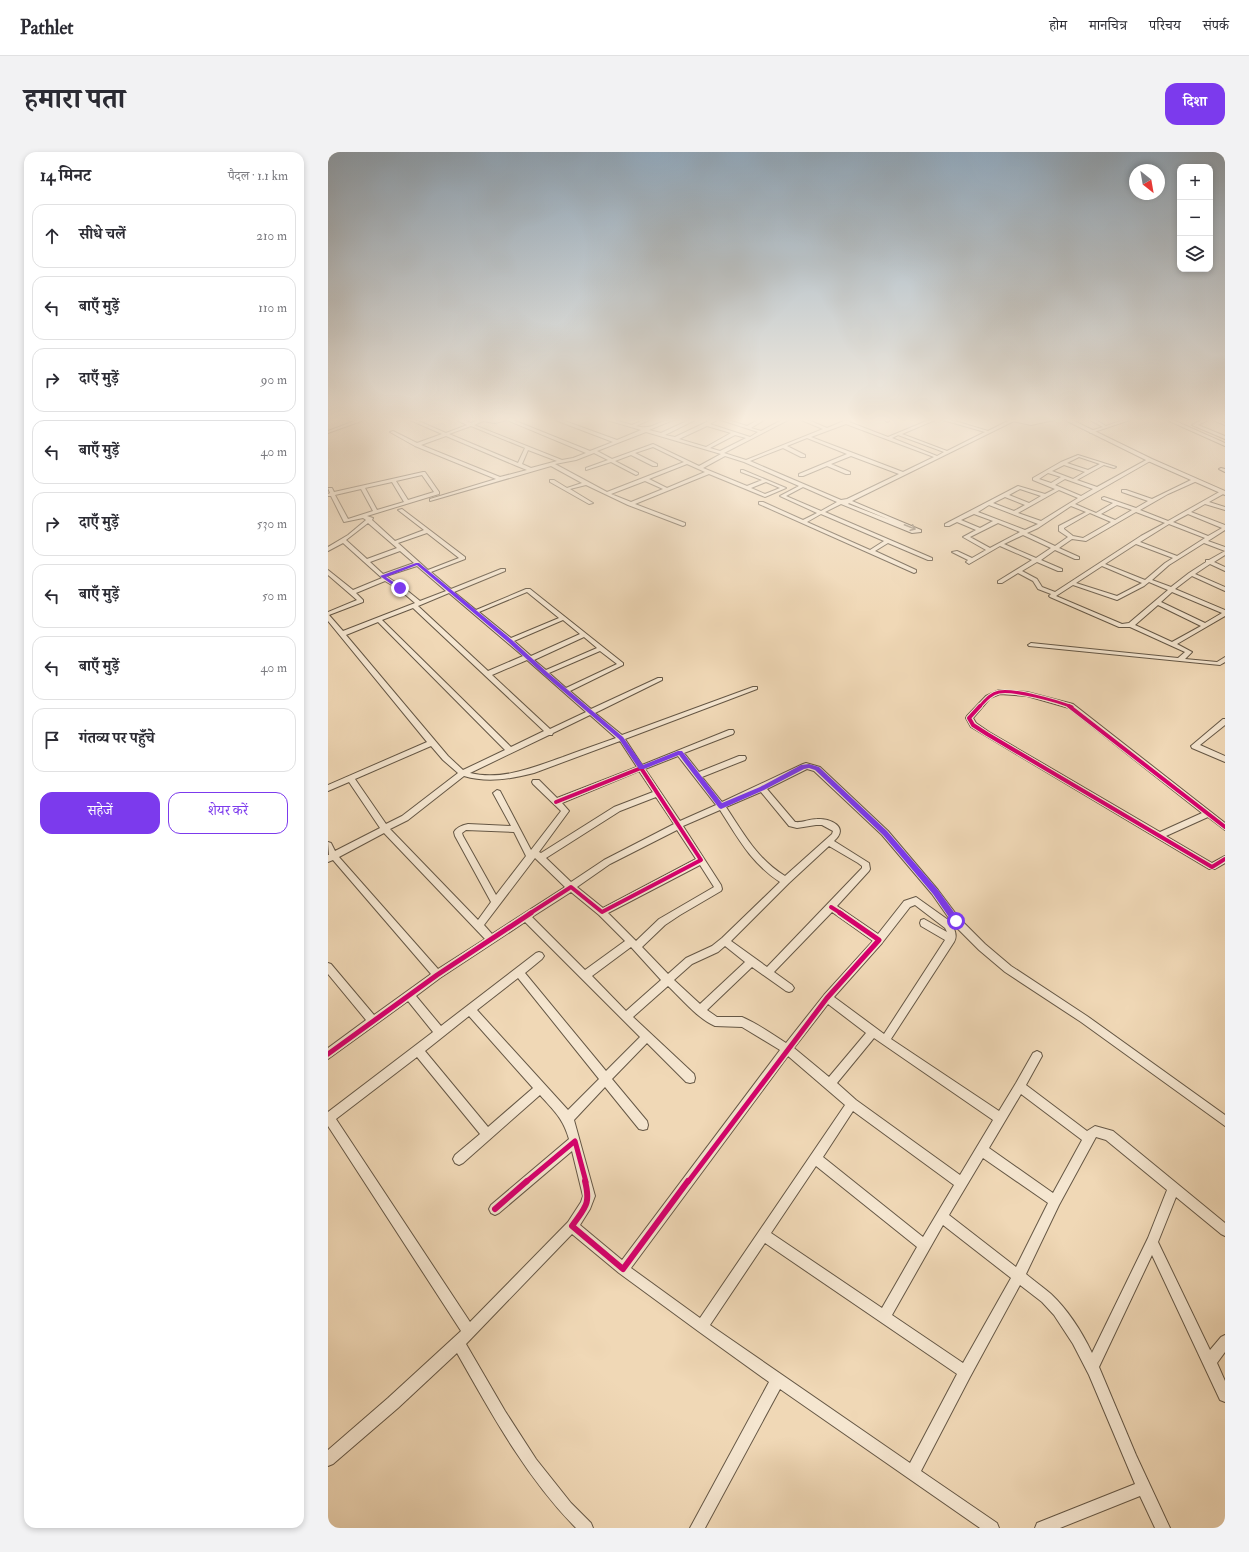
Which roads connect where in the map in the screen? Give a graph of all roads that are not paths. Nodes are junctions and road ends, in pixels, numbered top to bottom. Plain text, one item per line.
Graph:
1 (374, 484) edge
2 (396, 484) edge
3 (431, 484) edge
4 (483, 484) edge
5 (558, 484) edge
6 (582, 484) edge
7 (588, 484) edge
8 (632, 484) edge
9 (656, 484) edge
10 (678, 484) edge
11 (738, 484) edge
12 (756, 484) edge
13 (774, 484) edge
14 (798, 484) edge
15 (803, 484) edge
16 (881, 484) edge
17 (1085, 484) edge
18 (1106, 484) edge
19 (1186, 484) edge
20 (1204, 484) edge
21 (1051, 485) edge
22 (802, 486) junction
23 (362, 487) junction
24 (747, 488) junction
25 (1060, 488) junction
26 (567, 489) junction
27 (666, 489) junction
28 (1097, 489) junction
29 (1124, 491) dead end
30 (330, 493) edge
31 (1224, 493) edge
32 (607, 494) junction
33 (1004, 495) junction
34 (1044, 496) junction
35 (1082, 498) junction
36 (1104, 498) dead end
37 (407, 502) junction
38 (591, 502) dead end
39 (844, 502) junction
40 (1152, 502) junction
41 (1204, 502) junction
42 (761, 503) dead end
43 (990, 503) junction
44 (1116, 503) junction
45 (630, 504) junction
46 (1071, 504) junction
47 (1029, 505) junction
48 (400, 510) junction
49 (1135, 510) junction
50 (1225, 510) edge
51 (376, 512) junction
52 (974, 512) junction
53 (1088, 512) junction
54 (1187, 512) junction
55 (822, 513) junction
56 (1014, 513) junction
57 (1096, 515) junction
58 (366, 518) junction
59 (956, 520) junction
60 (998, 521) junction
61 (1115, 522) junction
62 (1169, 522) junction
63 (804, 523) junction
64 (896, 523) dead end
65 (683, 524) dead end
66 (1041, 524) junction
67 (947, 525) dead end
68 (1225, 528) edge
69 (980, 530) junction
70 (427, 531) junction
71 (1024, 533) junction
72 (1071, 537) junction
73 (1206, 539) junction
74 (343, 540) junction
75 (888, 541) junction
76 (1136, 542) junction
77 (394, 543) junction
78 (1000, 544) junction
79 (1056, 548) junction
80 (328, 549) edge
81 (401, 549) junction
82 (1225, 549) edge
83 (990, 550) junction
84 (870, 552) junction
85 (955, 552) dead end
86 (1225, 552) edge
87 (1077, 558) dead end
88 (1176, 558) junction
89 (930, 559) dead end
90 (1037, 560) junction
91 (366, 561) junction
92 (1208, 561) junction
93 (417, 564) junction
94 (1101, 564) junction
95 (1225, 569) edge
96 (503, 570) dead end
97 (1060, 570) dead end
98 (914, 571) dead end
99 (1018, 571) junction
100 (328, 572) edge
101 (427, 572) junction
102 (1191, 574) junction
103 (384, 578) junction
104 (1146, 581) junction
105 (1000, 582) dead end
106 (1072, 583) junction
107 (1172, 589) junction
108 (1225, 590) edge
109 (352, 592) junction
110 (451, 592) junction
111 (1055, 594) junction
112 (1157, 602) junction
113 (417, 605) junction
114 (475, 612) junction
115 (1225, 613) edge
116 (328, 614) edge
117 (328, 617) edge
118 (563, 618) junction
119 (379, 620) junction
120 (1131, 625) junction
121 (1206, 626) junction
122 (342, 634) junction
123 (584, 635) junction
124 (510, 641) junction
125 (1173, 644) junction
126 (1031, 645) dead end
127 (601, 648) junction
128 (528, 658) junction
129 (1225, 659) edge
130 (1179, 660) junction
131 (1221, 664) edge
132 (545, 673) junction
133 (488, 674) junction
134 (660, 679) dead end
135 (755, 688) dead end
136 (566, 691) junction
137 (591, 713) junction
138 (1225, 721) edge
139 (731, 732) dead end
140 (550, 733) junction
141 (621, 738) junction
142 (432, 743) junction
143 (511, 751) junction
144 (680, 753) junction
145 (742, 758) dead end
146 (1225, 759) edge
147 (642, 768) junction
148 (463, 773) junction
149 (697, 776) junction
150 (350, 778) junction
151 (536, 782) dead end
152 (328, 788) edge
153 (762, 788) junction
154 (497, 793) dead end
155 (657, 793) junction
156 (556, 802) junction
157 (721, 806) junction
158 (1208, 814) junction
159 (679, 825) junction
160 (1225, 827) edge
161 (385, 829) junction
162 (518, 829) junction
163 (1159, 836) junction
164 (829, 842) junction
165 (328, 845) edge
166 (535, 856) junction
167 (331, 857) edge
168 (1225, 859) edge
169 (701, 860) junction
170 (786, 881) junction
171 (571, 887) junction
172 (496, 903) junction
173 (831, 908) junction
174 (602, 912) junction
175 (526, 917) junction
176 (924, 923) dead end
177 (478, 926) junction
178 (491, 939) junction
179 (951, 939) junction
180 (879, 940) junction
181 (725, 942) junction
182 (633, 944) junction
183 (539, 956) dead end
184 (752, 961) junction
185 (328, 967) edge
186 (518, 972) junction
187 (767, 973) junction
188 (437, 976) junction
189 (585, 976) junction
190 (668, 980) junction
191 (789, 988) dead end
192 (409, 995) junction
193 (827, 998) junction
194 (470, 1010) junction
195 (700, 1010) junction
196 (626, 1017) junction
197 (373, 1021) junction
198 (873, 1032) junction
199 (440, 1033) junction
200 (646, 1037) junction
201 (884, 1040) junction
202 (787, 1049) junction
203 (418, 1050) junction
204 (328, 1054) edge
205 (1037, 1056) dead end
206 (605, 1078) junction
207 (690, 1078) dead end
208 (830, 1084) junction
209 (1020, 1087) junction
210 (541, 1088) junction
211 (852, 1104) junction
212 (328, 1117) edge
213 (567, 1118) junction
214 (1000, 1118) junction
215 (1225, 1121) edge
216 (643, 1125) dead end
217 (487, 1135) junction
218 (1088, 1138) junction
219 (575, 1141) junction
220 (982, 1150) junction
221 (815, 1158) junction
222 (459, 1159) dead end
223 (961, 1183) junction
224 (1174, 1188) junction
225 (1055, 1201) junction
226 (495, 1208) dead end
227 (942, 1217) junction
228 (572, 1226) junction
229 (1225, 1230) edge
230 (763, 1235) junction
231 (1152, 1242) junction
232 (925, 1246) junction
233 (623, 1269) junction
234 (1019, 1276) junction
235 (884, 1317) junction
236 (702, 1327) junction
237 (469, 1332) junction
238 (1225, 1341) edge
239 (458, 1343) junction
240 (1209, 1364) junction
241 (1092, 1367) junction
242 (966, 1372) junction
243 (778, 1379) junction
244 (1225, 1395) edge
245 (328, 1459) edge
246 (913, 1472) junction
247 (1143, 1488) junction
248 (586, 1528) edge
249 (697, 1528) edge
250 (992, 1528) edge
251 (1042, 1528) edge
252 (1163, 1528) edge

1 - 23 street
2 - 37 street
3 - 37 street
4 - 48 street
5 - 26 street
6 - 26 street
7 - 32 street
8 - 32 street
9 - 27 street
10 - 27 street
11 - 24 street
12 - 24 street
13 - 24 street
14 - 22 street
15 - 39 street
16 - 39 street
17 - 28 street
18 - 28 street
19 - 40 street
20 - 31 street
21 - 25 street
22 - 39 street
22 - 55 street
23 - 30 street
23 - 51 street
25 - 34 street
25 - 35 street
26 - 38 street
27 - 45 street
28 - 35 street
29 - 40 street
30 - 58 street
31 - 41 street
32 - 45 street
33 - 34 street
33 - 43 street
33 - 47 street
34 - 47 street
35 - 46 street
36 - 44 street
37 - 51 street
39 - 55 street
39 - 64 street
40 - 49 street
41 - 50 street
41 - 54 street
42 - 63 street
43 - 52 street
43 - 56 street
44 - 49 street
44 - 57 street
45 - 65 street
46 - 53 street
46 - 66 street
47 - 56 street
48 - 58 street
48 - 70 street
49 - 61 street
49 - 62 street
51 - 58 street
52 - 59 street
52 - 60 street
53 - 57 street
53 - 72 street
54 - 62 street
54 - 68 street
55 - 63 street
55 - 75 street
56 - 66 street
57 - 61 street
58 - 74 street
58 - 77 street
59 - 67 street
59 - 69 street
60 - 69 street
60 - 71 street
61 - 72 street
62 - 73 street
62 - 76 street
63 - 84 street
66 - 71 street
68 - 73 street
69 - 83 street
70 - 77 street
70 - 101 street
71 - 78 street
71 - 79 street
72 - 79 street
73 - 82 street
73 - 88 street
74 - 80 street
74 - 91 street
75 - 84 street
75 - 89 street
76 - 88 street
76 - 94 street
77 - 81 street
78 - 83 street
78 - 90 street
79 - 87 street
79 - 90 street
81 - 91 street
81 - 93 street
83 - 85 street
84 - 98 street
86 - 92 street
88 - 104 street
90 - 97 street
90 - 99 street
91 - 103 street
92 - 95 street
92 - 102 street
93 - 101 street
93 - 103 street
94 - 104 street
94 - 106 street
96 - 110 street
99 - 105 street
99 - 111 street
100 - 109 street
101 - 110 street
102 - 107 street
102 - 108 street
103 - 109 street
103 - 113 street
104 - 106 street
104 - 107 street
106 - 111 street
107 - 112 street
107 - 115 street
109 - 116 street
110 - 113 street
110 - 114 street
111 - 120 street
112 - 120 street
112 - 121 street
113 - 119 street
113 - 133 street
114 - 118 street
114 - 124 street
115 - 121 street
117 - 122 street
118 - 123 street
118 - 124 street
119 - 122 street
119 - 143 street
120 - 125 street
121 - 125 street
122 - 142 street
123 - 127 street
123 - 128 street
124 - 128 street
125 - 130 street
126 - 130 street
127 - 132 street
127 - 136 street
128 - 132 street
128 - 133 street
129 - 131 street
130 - 131 street
132 - 136 street
133 - 140 street
134 - 137 street
135 - 141 street
136 - 137 street
137 - 140 street
137 - 141 street
138 - 146 street
139 - 144 street
140 - 143 street
141 - 147 street
141 - 148 street
142 - 148 street
142 - 150 street
143 - 148 street
144 - 147 street
144 - 149 street
145 - 149 street
147 - 155 street
147 - 156 street
148 - 161 street
149 - 157 street
150 - 152 street
150 - 161 street
151 - 156 street
153 - 157 street
153 - 164 street
153 - 215 street
154 - 162 street
155 - 159 street
155 - 166 street
156 - 166 street
157 - 159 street
157 - 170 street
158 - 160 street
158 - 163 street
158 - 163 street
159 - 169 street
159 - 171 street
161 - 167 street
161 - 177 street
162 - 166 street
162 - 172 street
163 - 168 street
164 - 170 street
164 - 173 street
165 - 167 street
166 - 171 street
166 - 172 street
167 - 188 street
169 - 174 street
169 - 182 street
170 - 181 street
171 - 174 street
171 - 175 street
172 - 177 street
173 - 180 street
173 - 187 street
174 - 182 street
175 - 178 street
175 - 189 street
176 - 179 street
177 - 178 street
178 - 188 street
179 - 180 street
179 - 201 street
180 - 193 street
181 - 184 street
181 - 190 street
182 - 189 street
182 - 190 street
183 - 186 street
184 - 187 street
184 - 195 street
185 - 197 street
186 - 194 street
186 - 206 street
187 - 191 street
188 - 192 street
189 - 196 street
190 - 195 street
190 - 196 street
192 - 197 street
192 - 199 street
193 - 198 street
193 - 202 street
194 - 199 street
194 - 210 street
195 - 202 street
196 - 200 street
197 - 204 street
198 - 201 street
198 - 208 street
199 - 203 street
200 - 206 street
200 - 207 street
201 - 214 street
202 - 208 street
202 - 233 street
203 - 212 street
203 - 217 street
205 - 209 street
206 - 213 street
206 - 216 street
208 - 211 street
209 - 214 street
209 - 218 street
210 - 213 street
210 - 217 street
211 - 221 street
211 - 223 street
212 - 237 street
213 - 219 street
214 - 220 street
217 - 222 street
218 - 224 street
218 - 225 street
219 - 226 street
219 - 228 street
220 - 223 street
220 - 225 street
221 - 230 street
221 - 232 street
223 - 227 street
224 - 229 street
224 - 231 street
225 - 234 street
227 - 232 street
227 - 234 street
228 - 233 street
228 - 237 street
230 - 235 street
230 - 236 street
231 - 240 street
231 - 241 street
232 - 235 street
233 - 236 street
234 - 241 street
234 - 242 street
235 - 242 street
236 - 243 street
237 - 239 street
238 - 240 street
239 - 245 street
239 - 248 street
240 - 244 street
241 - 247 street
242 - 246 street
243 - 246 street
243 - 249 street
246 - 250 street
247 - 251 street
247 - 252 street

